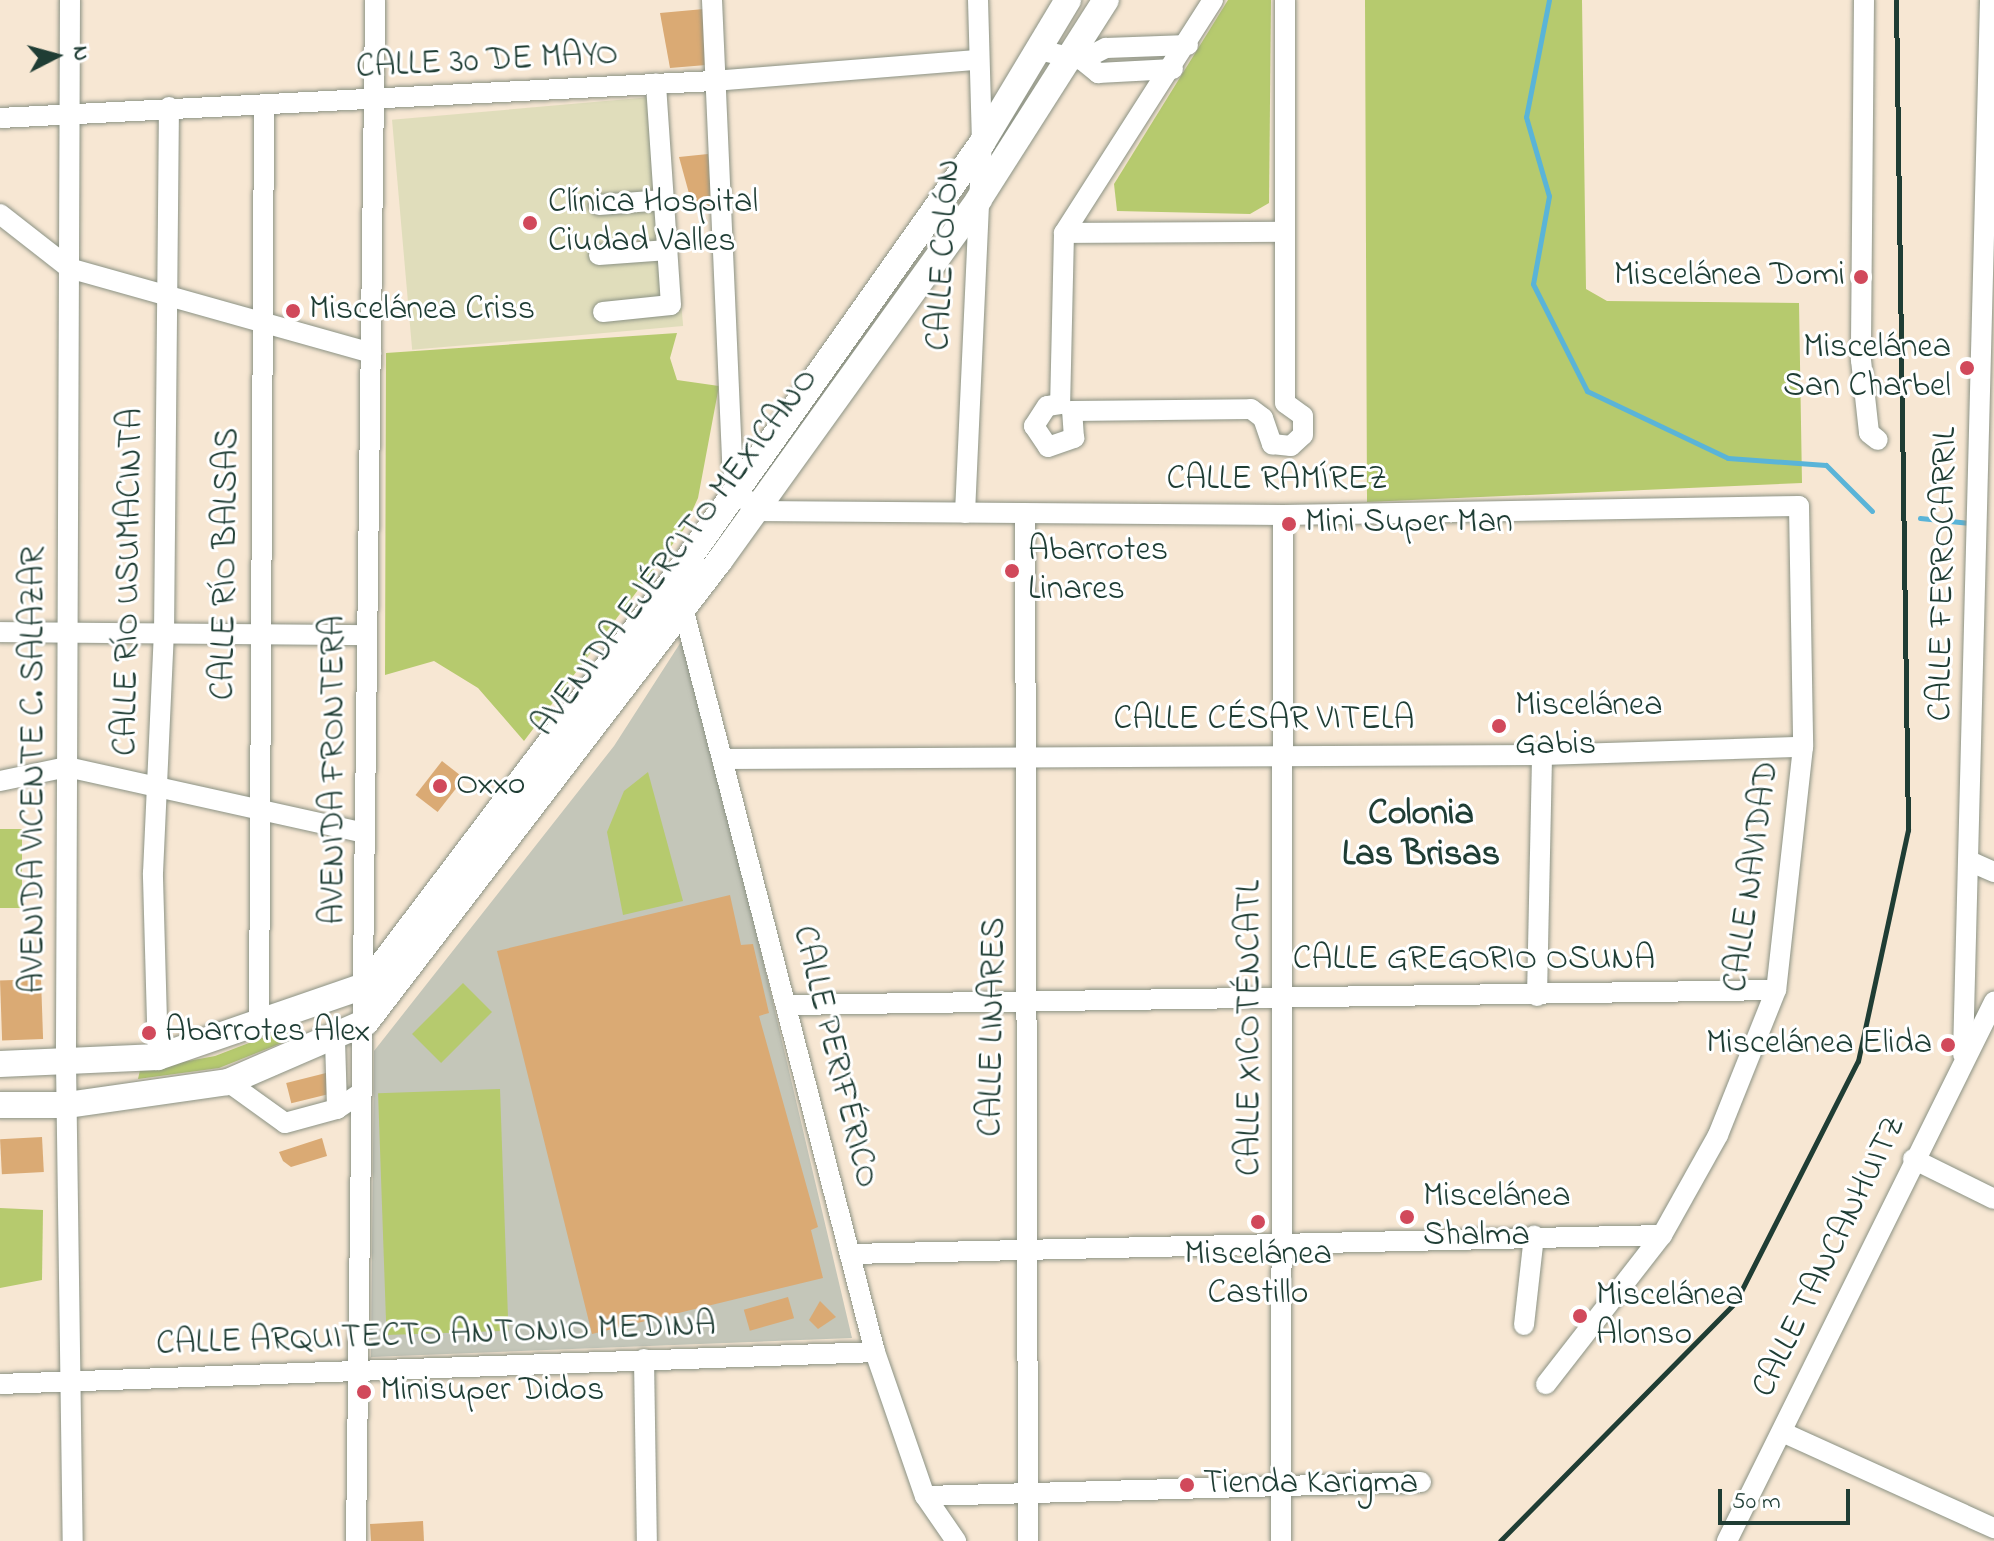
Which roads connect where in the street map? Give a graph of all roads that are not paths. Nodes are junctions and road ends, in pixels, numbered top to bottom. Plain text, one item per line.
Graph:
1 (70, 0) edge
2 (375, 0) edge
3 (712, 0) edge
4 (978, 0) edge
5 (1068, 0) edge
6 (1106, 0) edge
7 (1213, 0) edge
8 (1285, 0) edge
9 (1864, 0) edge
10 (1990, 0) edge
11 (1188, 45) junction
12 (1039, 50) junction
13 (1077, 59) junction
14 (976, 60) junction
15 (1173, 69) junction
16 (714, 81) junction
17 (656, 84) junction
18 (375, 100) junction
19 (264, 104) junction
20 (169, 107) junction
21 (69, 115) junction
22 (0, 118) edge
23 (982, 143) junction
24 (979, 199) junction
25 (664, 200) junction
26 (599, 205) dead end
27 (0, 214) edge
28 (1991, 223) edge
29 (1283, 232) junction
30 (1064, 233) junction
31 (668, 250) junction
32 (599, 255) dead end
33 (69, 268) junction
34 (165, 298) junction
35 (603, 312) dead end
36 (263, 327) junction
37 (371, 353) junction
38 (1878, 440) dead end
39 (737, 488) junction
40 (1799, 506) joint
41 (755, 511) junction
42 (965, 513) junction
43 (1025, 513) junction
44 (1283, 515) junction
45 (674, 579) junction
46 (685, 607) junction
47 (0, 632) edge
48 (257, 633) junction
49 (69, 634) junction
50 (164, 635) junction
51 (367, 635) junction
52 (1803, 747) junction
53 (1029, 753) junction
54 (1280, 753) junction
55 (1542, 755) junction
56 (724, 759) junction
57 (67, 767) junction
58 (0, 781) edge
59 (158, 786) junction
60 (256, 807) junction
61 (365, 833) junction
62 (1969, 861) junction
63 (1994, 872) edge
64 (367, 985) junction
65 (1776, 990) junction
66 (1285, 994) junction
67 (1537, 996) junction
68 (1027, 997) junction
69 (1994, 1002) edge
70 (789, 1005) junction
71 (366, 1022) junction
72 (259, 1026) junction
73 (335, 1040) junction
74 (1963, 1054) junction
75 (158, 1057) junction
76 (66, 1063) junction
77 (0, 1064) edge
78 (228, 1082) junction
79 (361, 1093) junction
80 (0, 1105) edge
81 (67, 1105) junction
82 (337, 1109) junction
83 (1913, 1159) junction
84 (1994, 1199) edge
85 (1662, 1235) junction
86 (1534, 1236) junction
87 (1284, 1244) junction
88 (1023, 1245) junction
89 (851, 1254) junction
90 (1524, 1325) dead end
91 (875, 1352) junction
92 (644, 1359) junction
93 (360, 1375) junction
94 (72, 1381) junction
95 (0, 1384) edge
96 (1546, 1384) dead end
97 (1782, 1432) junction
98 (1421, 1482) dead end
99 (1283, 1484) junction
100 (1027, 1491) junction
101 (925, 1496) junction
102 (1994, 1528) edge
103 (73, 1541) edge
104 (356, 1541) edge
105 (647, 1541) edge
106 (956, 1541) edge
107 (1028, 1541) edge
108 (1281, 1541) edge
109 (1727, 1541) edge

1 - 21 street, AVENIDA VICENTE C. SALAZAR
2 - 18 street, AVENIDA FRONTERA
3 - 16 street
4 - 14 street, CALLE COLÓN
5 - 12 main road, AVENIDA EJÉRCITO MEXICANO
6 - 13 main road, AVENIDA EJÉRCITO MEXICANO
7 - 11 street
8 - 29 street
9 - 38 street, CALLE FERROCARRIL
10 - 28 street, CALLE FERROCARRIL
11 - 13 street
11 - 15 street
12 - 13 street
12 - 23 main road, AVENIDA EJÉRCITO MEXICANO
13 - 15 street
13 - 24 main road, AVENIDA EJÉRCITO MEXICANO
14 - 16 street, CALLE 30 DE MAYO
14 - 23 street, CALLE COLÓN
15 - 30 street
16 - 17 street, CALLE 30 DE MAYO
16 - 39 street
17 - 18 street, CALLE 30 DE MAYO
17 - 25 street
18 - 19 street, CALLE 30 DE MAYO
18 - 37 street, AVENIDA FRONTERA
19 - 20 street, CALLE 30 DE MAYO
19 - 36 street, CALLE RÍO BALSAS
20 - 21 street, CALLE 30 DE MAYO
20 - 34 street, CALLE RÍO USUMACINTA
21 - 22 street, CALLE 30 DE MAYO
21 - 33 street, AVENIDA VICENTE C. SALAZAR
23 - 24 street, CALLE COLÓN
23 - 39 main road, AVENIDA EJÉRCITO MEXICANO
24 - 41 main road, AVENIDA EJÉRCITO MEXICANO
24 - 42 street, CALLE COLÓN
25 - 26 street
25 - 31 street
27 - 33 street
28 - 62 street, CALLE FERROCARRIL
29 - 30 street
29 - 30 street
31 - 32 street
31 - 35 street
33 - 34 street
33 - 49 street, AVENIDA VICENTE C. SALAZAR
34 - 36 street
34 - 50 street, CALLE RÍO USUMACINTA
36 - 37 street
36 - 48 street, CALLE RÍO BALSAS
37 - 51 street, AVENIDA FRONTERA
39 - 41 street
39 - 45 main road, AVENIDA EJÉRCITO MEXICANO
40 - 44 street, CALLE RAMÍREZ
40 - 52 street, CALLE NAVIDAD
41 - 42 street, CALLE RAMÍREZ
41 - 46 main road, AVENIDA EJÉRCITO MEXICANO
42 - 43 street, CALLE RAMÍREZ
43 - 44 street, CALLE RAMÍREZ
43 - 53 street, CALLE LINARES
44 - 54 street, CALLE XICOTÉNCATL
45 - 46 street, CALLE PERIFÉRICO
45 - 64 main road, AVENIDA EJÉRCITO MEXICANO
46 - 56 street, CALLE PERIFÉRICO
46 - 71 main road, AVENIDA EJÉRCITO MEXICANO
47 - 49 street
48 - 50 street
48 - 51 street
48 - 60 street, CALLE RÍO BALSAS
49 - 50 street
49 - 57 street, AVENIDA VICENTE C. SALAZAR
50 - 59 street, CALLE RÍO USUMACINTA
51 - 61 street, AVENIDA FRONTERA
52 - 55 street, CALLE CÉSAR VITELA
52 - 65 street, CALLE NAVIDAD
53 - 54 street, CALLE CÉSAR VITELA
53 - 56 street, CALLE CÉSAR VITELA
53 - 68 street, CALLE LINARES
54 - 55 street, CALLE CÉSAR VITELA
54 - 66 street, CALLE XICOTÉNCATL
55 - 67 street
56 - 70 street, CALLE PERIFÉRICO
57 - 58 street
57 - 59 street
57 - 76 street, AVENIDA VICENTE C. SALAZAR
59 - 60 street
59 - 75 street, CALLE RÍO USUMACINTA
60 - 61 street
60 - 72 street, CALLE RÍO BALSAS
61 - 64 street, AVENIDA FRONTERA
62 - 63 street
62 - 74 street, CALLE FERROCARRIL
64 - 71 street, AVENIDA FRONTERA
64 - 72 main road
65 - 67 street, CALLE GREGORIO OSUNA
65 - 85 street, CALLE NAVIDAD
66 - 67 street, CALLE GREGORIO OSUNA
66 - 68 street, CALLE GREGORIO OSUNA
66 - 87 street, CALLE XICOTÉNCATL
68 - 70 street, CALLE GREGORIO OSUNA
68 - 88 street, CALLE LINARES
69 - 74 street, CALLE TANCANHUITZ
70 - 89 street, CALLE PERIFÉRICO
71 - 73 main road, AVENIDA EJÉRCITO MEXICANO
71 - 79 street, AVENIDA FRONTERA
72 - 75 main road
73 - 78 main road, AVENIDA EJÉRCITO MEXICANO
73 - 82 street
74 - 83 street, CALLE TANCANHUITZ
75 - 76 main road
76 - 77 main road
76 - 81 street, AVENIDA VICENTE C. SALAZAR
78 - 81 main road, AVENIDA EJÉRCITO MEXICANO
78 - 82 street
79 - 82 street
79 - 93 street, AVENIDA FRONTERA
80 - 81 main road, AVENIDA EJÉRCITO MEXICANO
81 - 94 street, AVENIDA VICENTE C. SALAZAR
83 - 84 street
83 - 97 street, CALLE TANCANHUITZ
85 - 86 street
85 - 96 street, CALLE NAVIDAD
86 - 87 street
86 - 90 street
87 - 88 street
87 - 99 street, CALLE XICOTÉNCATL
88 - 89 street
88 - 100 street, CALLE LINARES
89 - 91 street, CALLE PERIFÉRICO
91 - 92 street, CALLE ARQUITECTO ANTONIO MEDINA
91 - 101 street, CALLE PERIFÉRICO
92 - 93 street, CALLE ARQUITECTO ANTONIO MEDINA
92 - 105 street
93 - 94 street, CALLE ARQUITECTO ANTONIO MEDINA
93 - 104 street, AVENIDA FRONTERA
94 - 95 street, CALLE ARQUITECTO ANTONIO MEDINA
94 - 103 street, AVENIDA VICENTE C. SALAZAR
97 - 102 street
97 - 109 street, CALLE TANCANHUITZ
98 - 99 street
99 - 100 street
99 - 108 street, CALLE XICOTÉNCATL
100 - 101 street
100 - 107 street, CALLE LINARES
101 - 106 street, CALLE PERIFÉRICO

